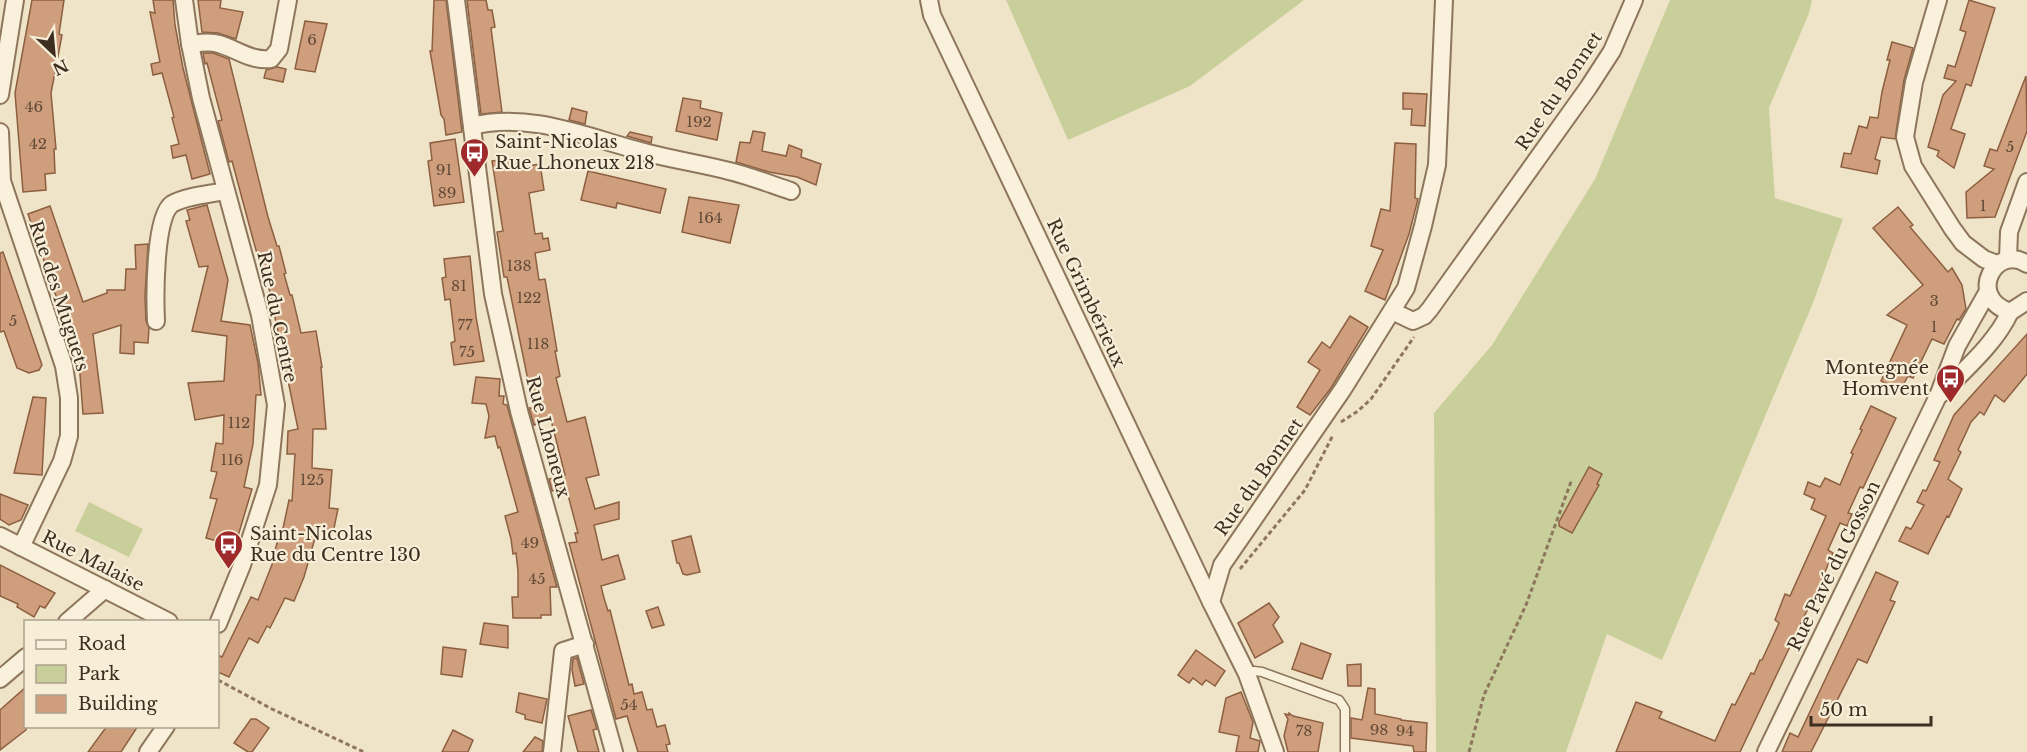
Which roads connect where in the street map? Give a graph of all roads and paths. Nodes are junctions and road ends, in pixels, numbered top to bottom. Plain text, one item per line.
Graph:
1 (15, 0) edge
2 (184, 0) edge
3 (288, 0) edge
4 (456, 0) edge
5 (929, 0) edge
6 (1444, 0) edge
7 (1634, 0) edge
8 (1938, 0) edge
9 (190, 44) junction
10 (0, 95) edge
11 (472, 126) junction
12 (0, 132) edge
13 (2027, 182) edge
14 (3, 191) edge
15 (226, 191) junction
16 (791, 191) dead end
17 (2002, 261) junction
18 (2027, 264) edge
19 (1987, 293) junction
20 (2027, 302) edge
21 (1392, 311) junction
22 (2010, 312) junction
23 (1418, 320) junction
24 (156, 321) dead end
25 (1938, 396) junction
26 (1336, 426) dead end
27 (1334, 432) dead end
28 (1572, 478) dead end
29 (0, 536) edge
30 (21, 547) junction
31 (1235, 575) dead end
32 (105, 589) junction
33 (1211, 602) junction
34 (68, 620) edge
35 (167, 620) edge
36 (219, 622) edge
37 (585, 644) junction
38 (24, 659) edge
39 (1247, 674) junction
40 (0, 679) edge
41 (219, 681) edge
42 (165, 728) edge
43 (148, 752) edge
44 (364, 752) edge
45 (552, 752) edge
46 (614, 752) edge
47 (1275, 752) edge
48 (1345, 752) edge
49 (1469, 752) edge
50 (1766, 752) edge

1 - 10 street
2 - 9 street, Rue du Centre
3 - 9 street
4 - 11 street, Rue Lhoneux
5 - 33 street, Rue Grimbérieux
6 - 21 street, Rue du Bonnet
7 - 23 street, Rue du Bonnet
8 - 17 street
9 - 15 street, Rue du Centre
11 - 16 street
11 - 37 street, Rue Lhoneux
12 - 14 street, Rue des Muguets
13 - 17 street, Rue Pavé du Gosson
14 - 30 street, Rue des Muguets
15 - 24 street
15 - 36 street, Rue du Centre
17 - 18 street
17 - 19 street, Rue Pavé du Gosson
19 - 22 street
19 - 25 street, Rue Pavé du Gosson
20 - 22 street
21 - 23 street
21 - 33 street, Rue du Bonnet
22 - 25 street, Rue Pavé du Gosson
23 - 26 path
25 - 50 street, Rue Pavé du Gosson
27 - 31 path
28 - 49 path
29 - 30 street, Rue Malaise
30 - 32 street, Rue Malaise
32 - 34 street
32 - 35 street, Rue Malaise
33 - 39 street
37 - 45 street
37 - 46 street, Rue Lhoneux
38 - 40 street
39 - 47 street
39 - 48 lane
41 - 44 path
42 - 43 street

